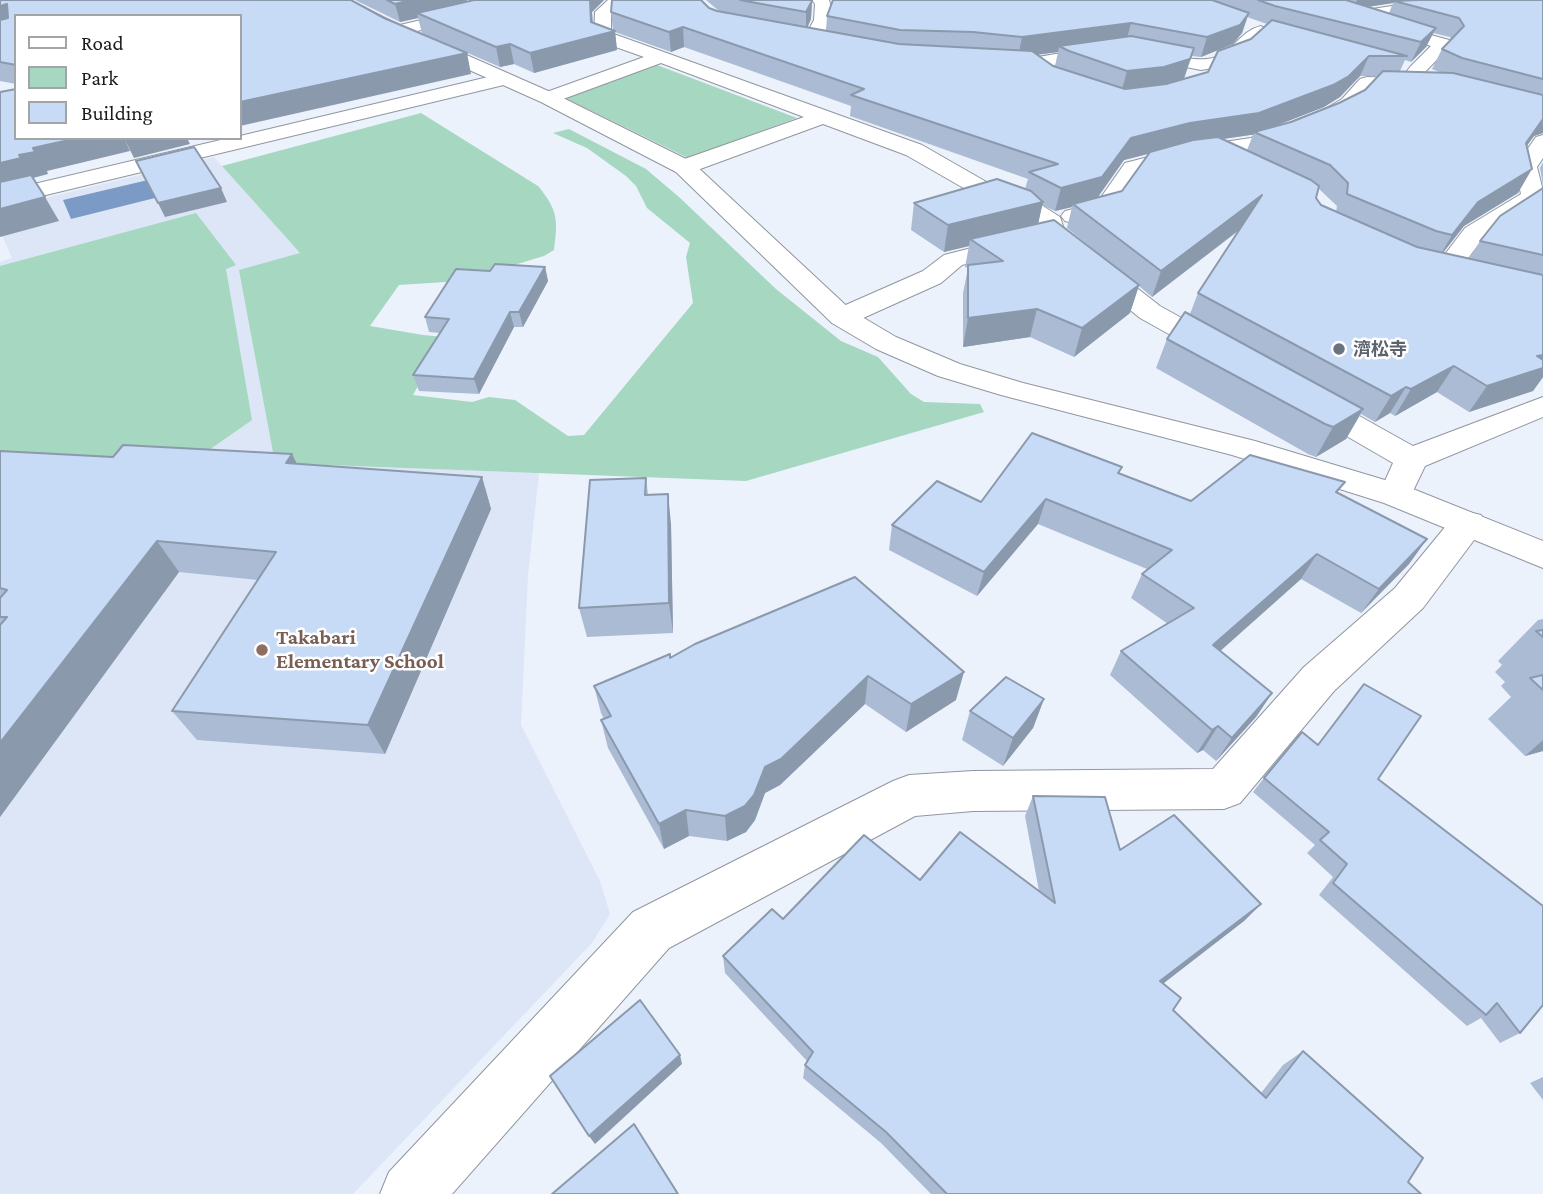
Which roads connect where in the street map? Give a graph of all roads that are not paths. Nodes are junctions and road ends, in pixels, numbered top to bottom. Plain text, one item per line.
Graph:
1 (337, 0) edge
2 (475, 0) edge
3 (617, 0) edge
4 (820, 0) edge
5 (1303, 0) edge
6 (1510, 0) edge
7 (1352, 17) junction
8 (1237, 23) edge
9 (397, 31) junction
10 (812, 40) edge
11 (659, 58) junction
12 (982, 61) edge
13 (1034, 63) junction
14 (1201, 65) junction
15 (1052, 77) edge
16 (505, 79) junction
17 (1193, 86) edge
18 (548, 98) junction
19 (820, 118) junction
20 (242, 137) edge
21 (1543, 141) edge
22 (216, 143) edge
23 (1216, 151) junction
24 (684, 167) junction
25 (1251, 168) edge
26 (0, 200) edge
27 (1052, 229) junction
28 (1470, 276) edge
29 (842, 317) junction
30 (1245, 365) edge
31 (1293, 392) edge
32 (1543, 406) edge
33 (1411, 459) junction
34 (1396, 495) junction
35 (1468, 524) junction
36 (1543, 555) edge
37 (411, 1194) edge

1 - 9 street
2 - 9 street
3 - 11 street
4 - 10 street
5 - 7 street
6 - 7 street
7 - 23 street
8 - 14 street
9 - 16 street
11 - 18 street
11 - 19 street
12 - 13 street
13 - 14 street
13 - 15 street
14 - 17 street
16 - 18 street
16 - 20 street
18 - 24 street
19 - 24 street
19 - 27 street
21 - 28 street
22 - 26 street
23 - 25 street
23 - 27 street
24 - 29 street
27 - 29 street
27 - 30 street
29 - 34 street
31 - 33 street
32 - 33 street
33 - 34 street
34 - 35 street
35 - 36 street
35 - 37 street

